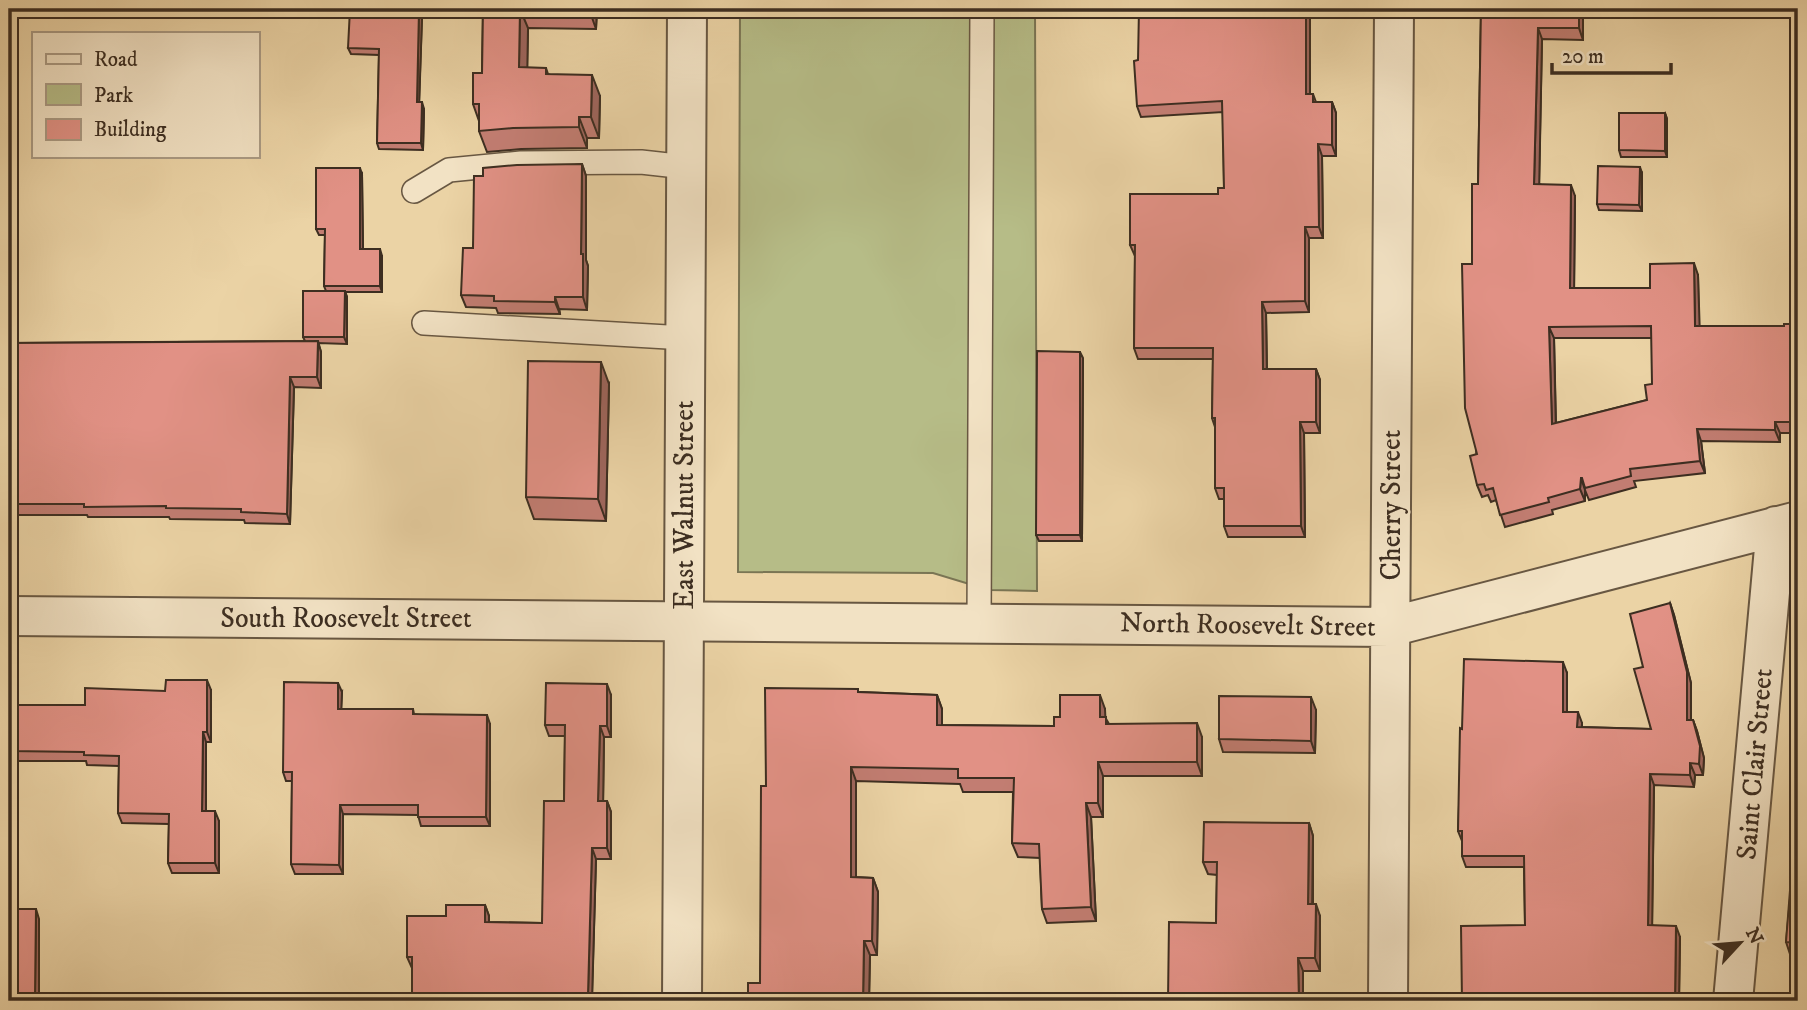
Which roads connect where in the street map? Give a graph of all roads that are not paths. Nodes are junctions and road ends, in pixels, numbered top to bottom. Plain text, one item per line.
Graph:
1 (687, 9) edge
2 (982, 9) edge
3 (1394, 9) edge
4 (686, 167) junction
5 (414, 191) dead end
6 (424, 323) dead end
7 (685, 338) junction
8 (1787, 524) edge
9 (9, 616) edge
10 (684, 621) junction
11 (979, 623) junction
12 (1390, 627) junction
13 (682, 1001) edge
14 (1388, 1001) edge
15 (1733, 1001) edge

1 - 4 street, East Walnut Street
2 - 11 lane
3 - 12 street, Cherry Street
4 - 5 lane
4 - 7 street, East Walnut Street
6 - 7 lane
7 - 10 street, East Walnut Street
8 - 12 street, North Roosevelt Street
8 - 15 street, Saint Clair Street
9 - 10 street, South Roosevelt Street
10 - 11 street, North Roosevelt Street
10 - 13 street, East Walnut Street
11 - 12 street, North Roosevelt Street
12 - 14 street, Cherry Street

